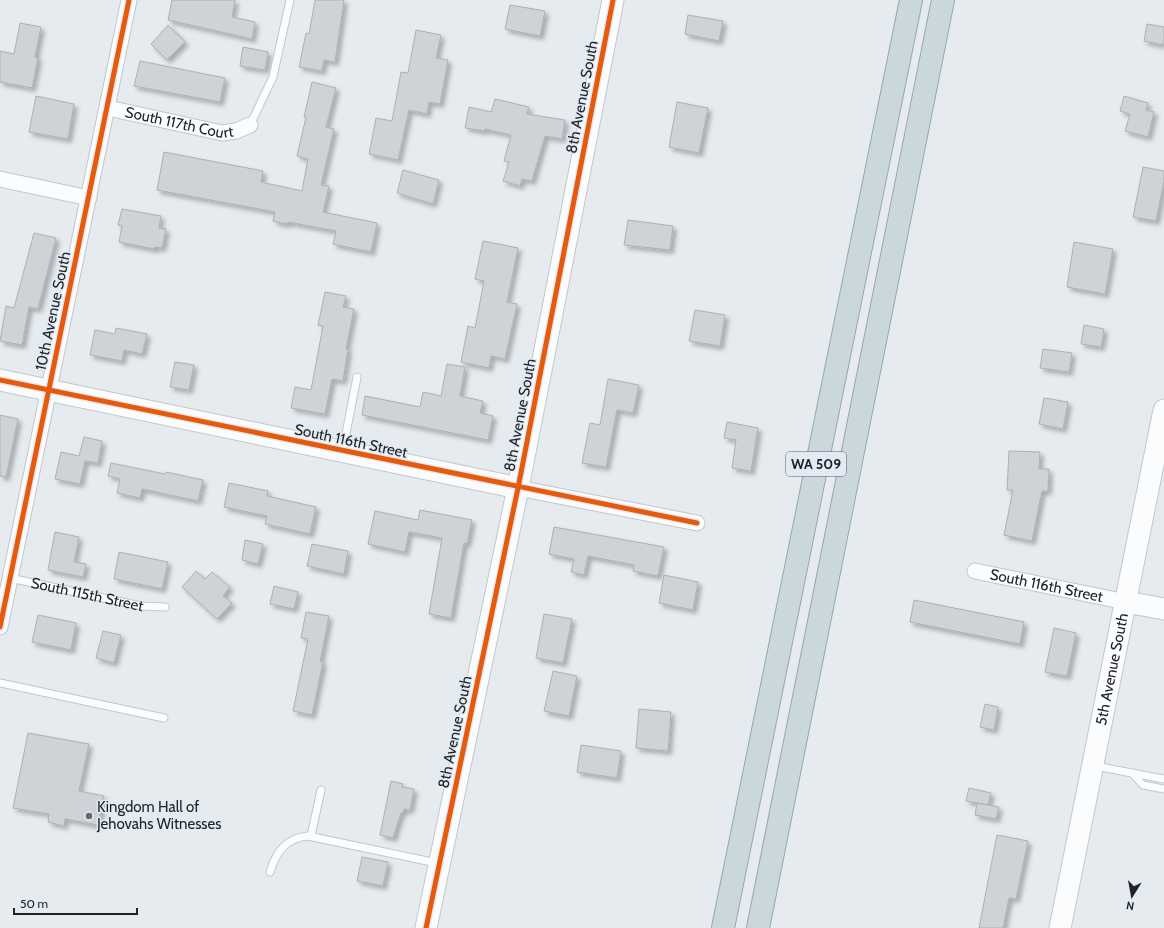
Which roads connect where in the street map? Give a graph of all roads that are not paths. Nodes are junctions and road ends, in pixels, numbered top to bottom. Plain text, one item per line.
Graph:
1 (129, 0) edge
2 (290, 0) edge
3 (613, 0) edge
4 (911, 0) edge
5 (943, 0) edge
6 (108, 108) junction
7 (250, 125) joint
8 (0, 179) edge
9 (89, 198) junction
10 (356, 378) dead end
11 (0, 380) edge
12 (49, 390) junction
13 (1164, 410) edge
14 (342, 451) junction
15 (518, 488) junction
16 (697, 523) dead end
17 (975, 571) dead end
18 (6, 585) edge
19 (1126, 602) junction
20 (165, 606) dead end
21 (1164, 609) edge
22 (0, 627) edge
23 (0, 683) edge
24 (164, 718) dead end
25 (1093, 766) junction
26 (1132, 773) junction
27 (1164, 779) edge
28 (1164, 789) edge
29 (321, 790) dead end
30 (311, 836) junction
31 (440, 863) junction
32 (270, 872) dead end
33 (426, 928) edge
34 (723, 928) edge
35 (758, 928) edge
36 (1060, 928) edge

1 - 6 street, 10th Avenue South
2 - 7 lane
3 - 15 street, 8th Avenue South
4 - 34 highway, WA 509
5 - 35 highway, WA 509
6 - 7 street, South 117th Court
6 - 9 street, 10th Avenue South
8 - 9 street
9 - 12 street, 10th Avenue South
10 - 14 lane
11 - 12 street, South 116th Street
12 - 14 street, South 116th Street
12 - 18 street, 10th Avenue South
13 - 19 street, 5th Avenue South
14 - 15 street, South 116th Street
15 - 16 street, South 116th Street
15 - 31 street, 8th Avenue South
17 - 19 street, South 116th Street
18 - 20 lane, South 115th Street
18 - 22 street, 10th Avenue South
19 - 21 street, South 116th Street
19 - 25 street, 5th Avenue South
23 - 24 lane
25 - 26 lane
25 - 36 street, 5th Avenue South
26 - 27 lane
26 - 28 lane
29 - 30 lane
30 - 31 lane
30 - 32 lane
31 - 33 street, 8th Avenue South

